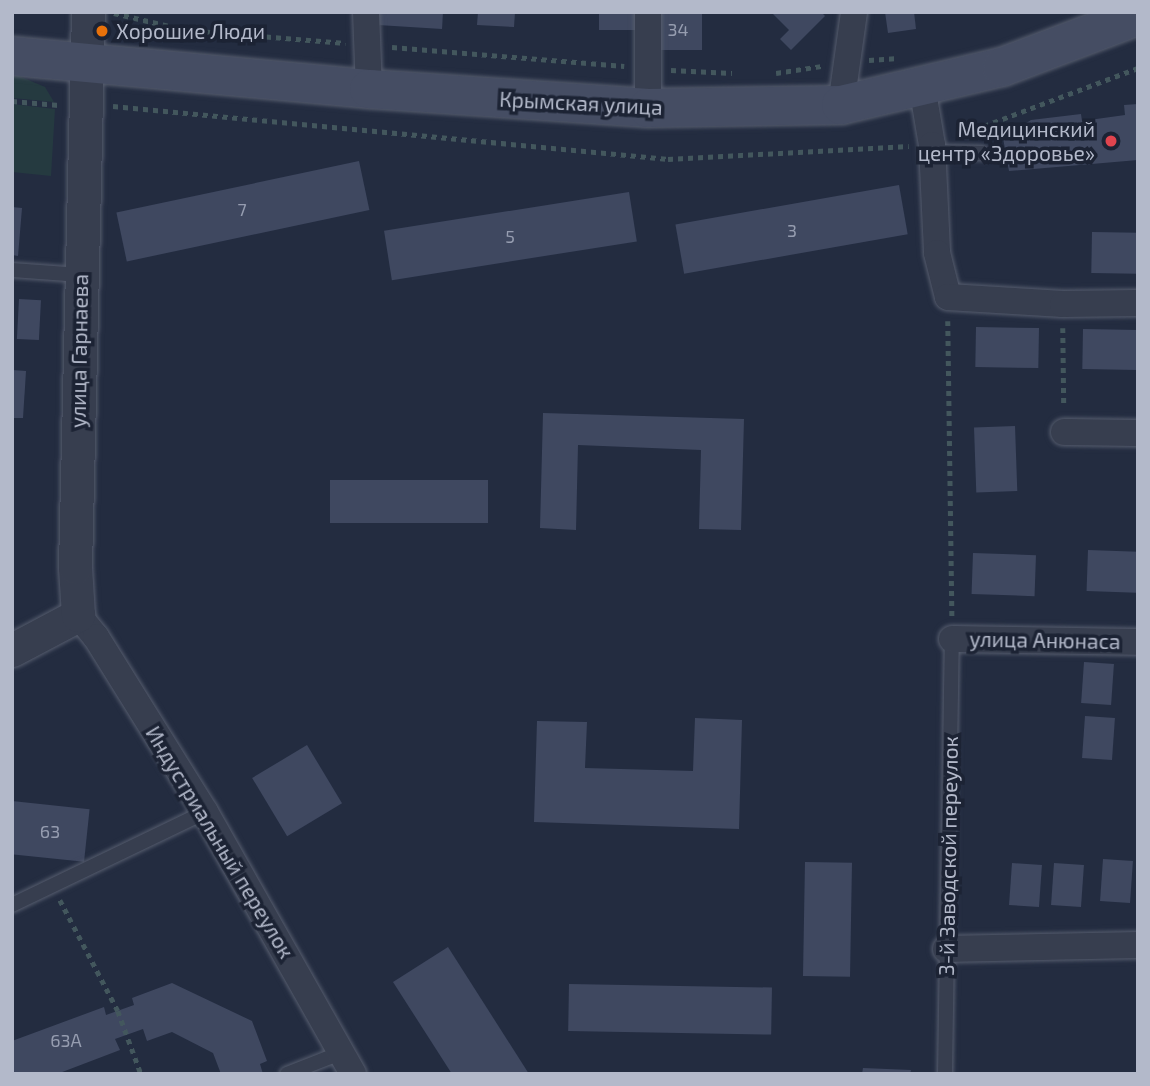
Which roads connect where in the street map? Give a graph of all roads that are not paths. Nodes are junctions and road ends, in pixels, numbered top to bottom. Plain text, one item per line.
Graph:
1 (88, 12) edge
2 (366, 12) edge
3 (648, 12) edge
4 (855, 12) edge
5 (1138, 16) edge
6 (12, 56) edge
7 (87, 63) junction
8 (912, 72) junction
9 (369, 89) junction
10 (841, 105) junction
11 (649, 108) junction
12 (931, 152) junction
13 (982, 153) dead end
14 (12, 270) edge
15 (80, 275) junction
16 (1138, 303) edge
17 (1064, 432) road end
18 (1138, 433) edge
19 (78, 615) junction
20 (952, 639) joint
21 (1138, 642) edge
22 (12, 650) edge
23 (205, 812) junction
24 (12, 905) edge
25 (1138, 945) edge
26 (946, 949) junction
27 (348, 1063) edge
28 (287, 1074) edge
29 (945, 1074) edge

1 - 7 street, улица Гарнаева
2 - 9 street
3 - 11 street
4 - 10 street
5 - 8 main road, Крымская улица
6 - 7 main road, Крымская улица
7 - 9 main road, Крымская улица
7 - 15 street, улица Гарнаева
8 - 10 main road, Крымская улица
8 - 12 street
9 - 11 main road, Крымская улица
10 - 11 main road, Крымская улица
12 - 13 lane
12 - 16 street
14 - 15 lane
15 - 19 street, улица Гарнаева
17 - 18 street
19 - 22 street
19 - 23 street, Индустриальный переулок
20 - 21 street, улица Анюнаса
20 - 26 lane, 3-й Заводской переулок
23 - 24 lane
23 - 27 street, Индустриальный переулок
25 - 26 street
26 - 29 lane, 3-й Заводской переулок
27 - 28 lane

